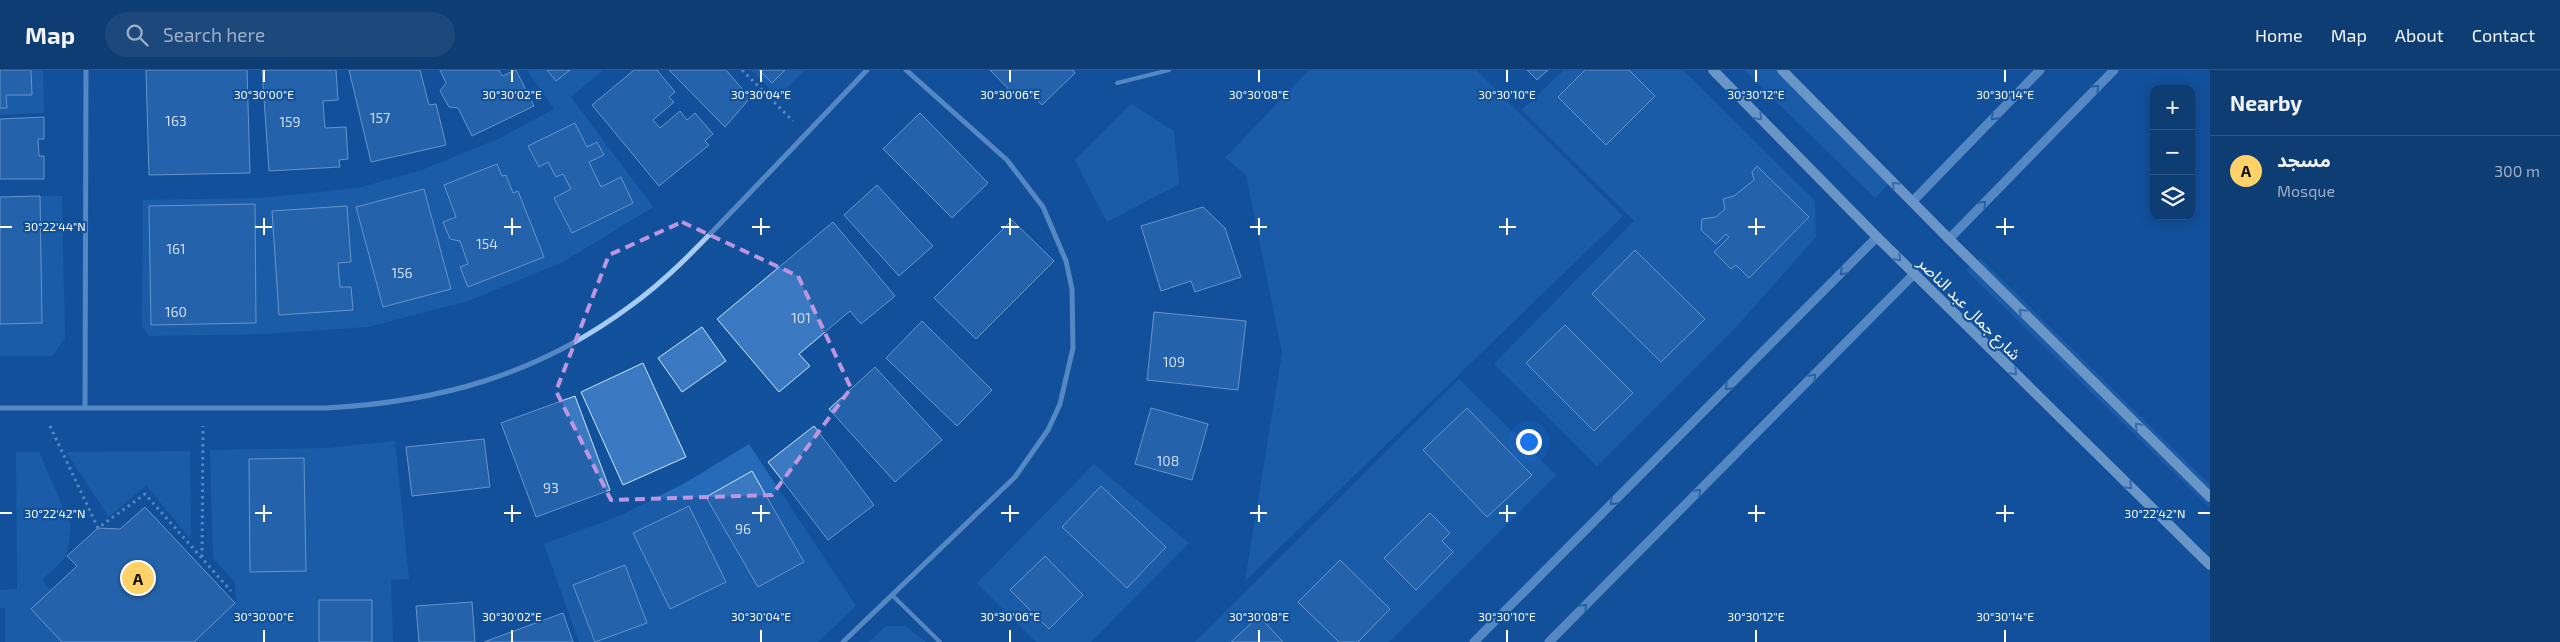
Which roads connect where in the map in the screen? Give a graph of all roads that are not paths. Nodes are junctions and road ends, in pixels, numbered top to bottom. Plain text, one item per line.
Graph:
1 (86, 70) edge
2 (867, 70) edge
3 (906, 70) edge
4 (1169, 70) edge
5 (1712, 70) edge
6 (1782, 70) edge
7 (2040, 70) edge
8 (2114, 70) edge
9 (1117, 83) dead end
10 (1912, 202) junction
11 (1877, 237) junction
12 (1949, 239) junction
13 (1914, 274) junction
14 (0, 408) edge
15 (84, 408) junction
16 (2210, 497) edge
17 (2210, 565) edge
18 (892, 595) junction
19 (843, 642) edge
20 (940, 642) edge
21 (1474, 642) edge
22 (1549, 642) edge

1 - 15 street
2 - 15 street
3 - 18 street
4 - 9 lane
5 -> 11 main road, شارع جمال عبد الناصر
10 -> 6 main road, شارع جمال عبد الناصر
7 -> 10 street
12 -> 8 street
10 - 12 main road, شارع جمال عبد الناصر
11 -> 13 main road, شارع جمال عبد الناصر
11 -> 21 street
16 -> 12 main road, شارع جمال عبد الناصر
13 -> 17 main road, شارع جمال عبد الناصر
22 -> 13 street
14 - 15 street
18 - 19 street
18 - 20 lane

